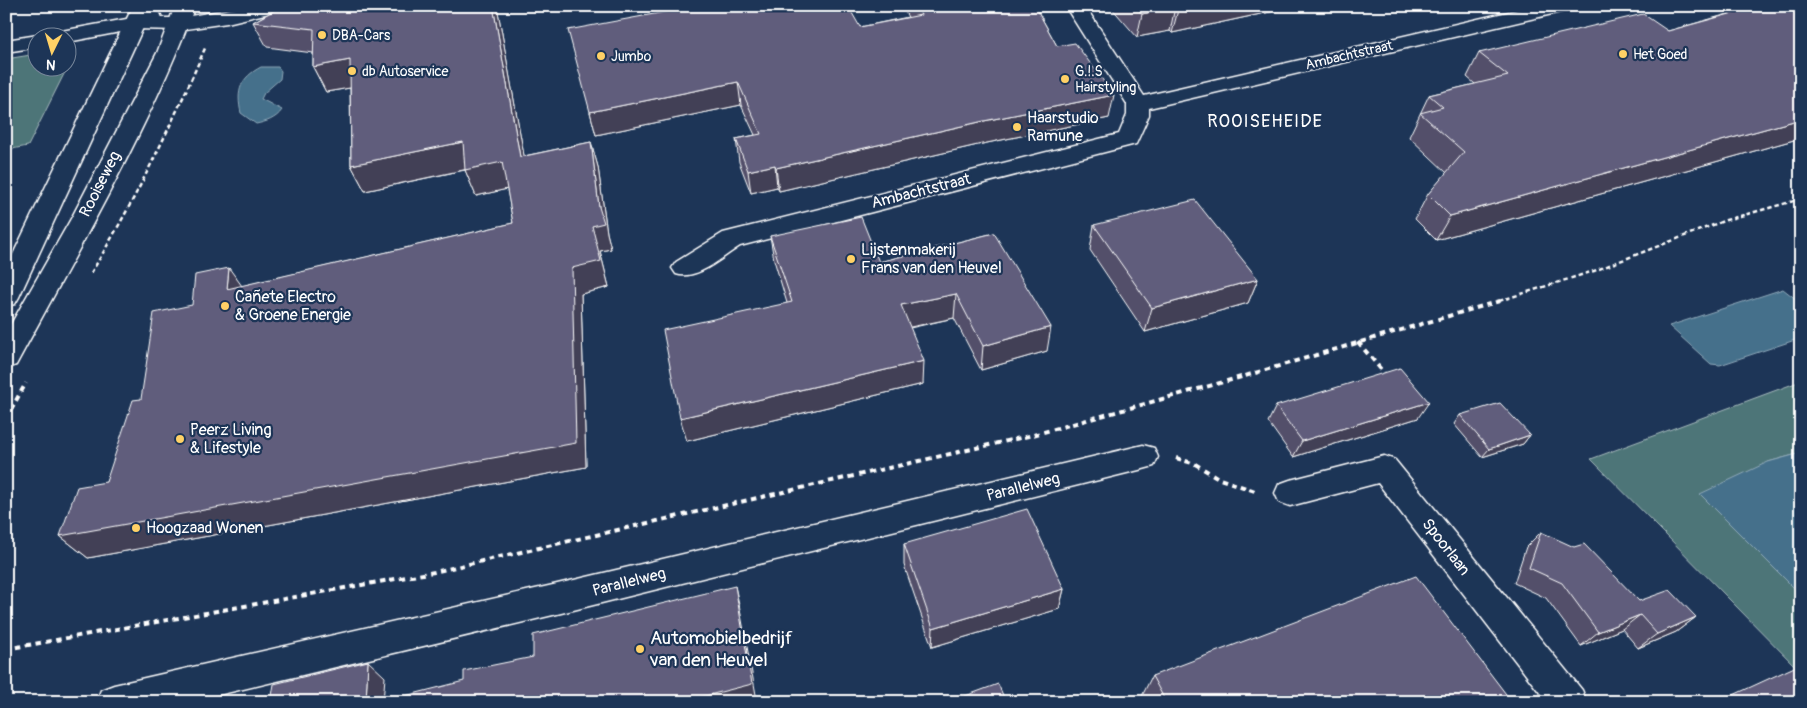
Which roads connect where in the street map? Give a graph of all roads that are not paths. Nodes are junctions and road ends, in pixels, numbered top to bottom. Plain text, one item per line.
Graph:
1 (275, 6) edge
2 (1075, 6) edge
3 (1561, 6) edge
4 (182, 12) edge
5 (140, 15) edge
6 (78, 32) edge
7 (28, 43) edge
8 (6, 46) edge
9 (1138, 104) junction
10 (684, 268) dead end
11 (6, 297) edge
12 (6, 358) edge
13 (1143, 458) road end
14 (1290, 493) road end
15 (114, 702) edge
16 (1569, 702) edge

1 - 4 street
2 - 9 street
3 - 9 street, Ambachtstraat
4 - 5 street
4 - 12 street, Rooiseweg
5 - 6 street
5 - 11 street
7 - 8 street
9 - 10 street, Ambachtstraat
13 - 15 street, Parallelweg
14 - 16 street, Spoorlaan

